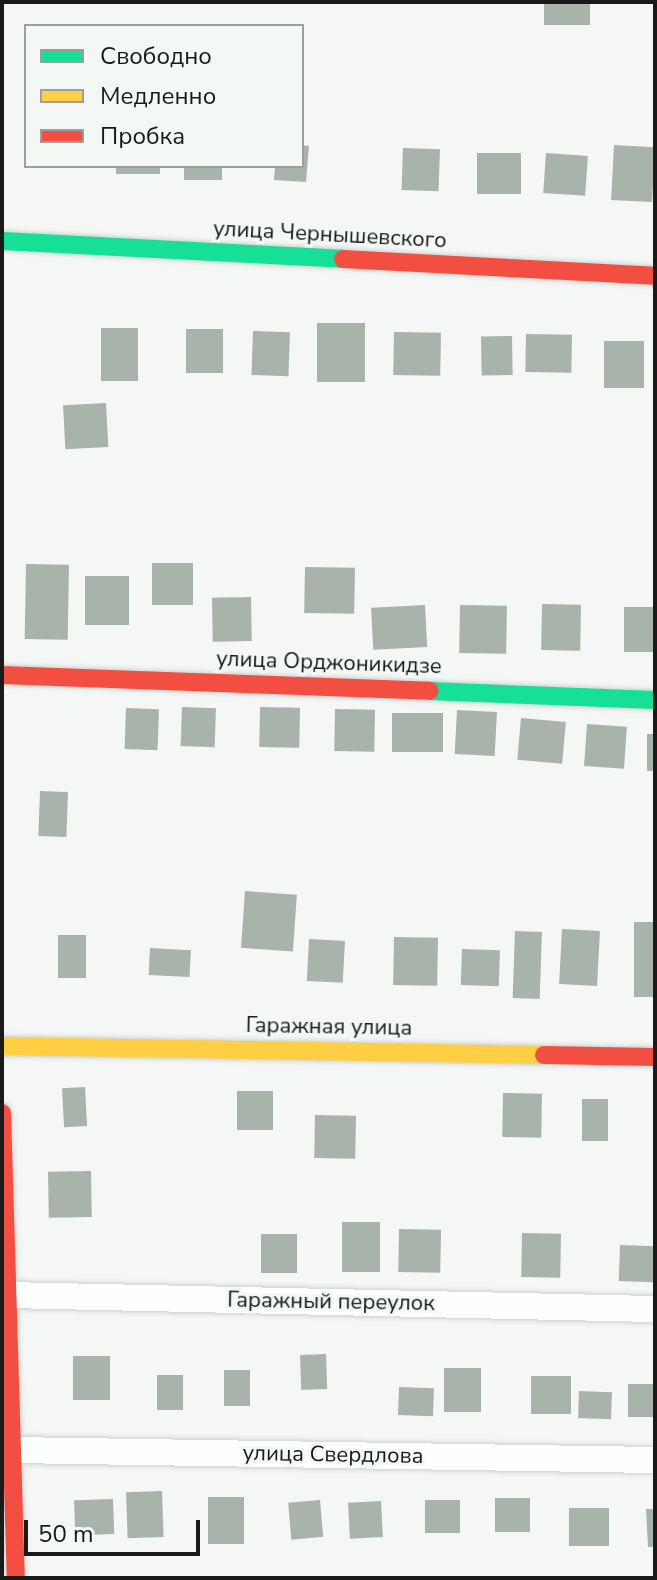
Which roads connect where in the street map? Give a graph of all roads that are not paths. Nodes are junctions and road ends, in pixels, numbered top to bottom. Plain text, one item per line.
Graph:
1 (2, 241) edge
2 (655, 276) edge
3 (2, 675) edge
4 (655, 700) edge
5 (2, 1046) edge
6 (655, 1057) edge
7 (2, 1113) edge
8 (7, 1295) junction
9 (655, 1309) edge
10 (12, 1450) junction
11 (655, 1460) edge
12 (16, 1578) edge

1 - 2 street, улица Чернышевского
3 - 4 street, улица Орджоникидзе
5 - 6 street, Гаражная улица
7 - 8 street
8 - 9 street, Гаражный переулок
8 - 10 street
10 - 11 street, улица Свердлова
10 - 12 street

